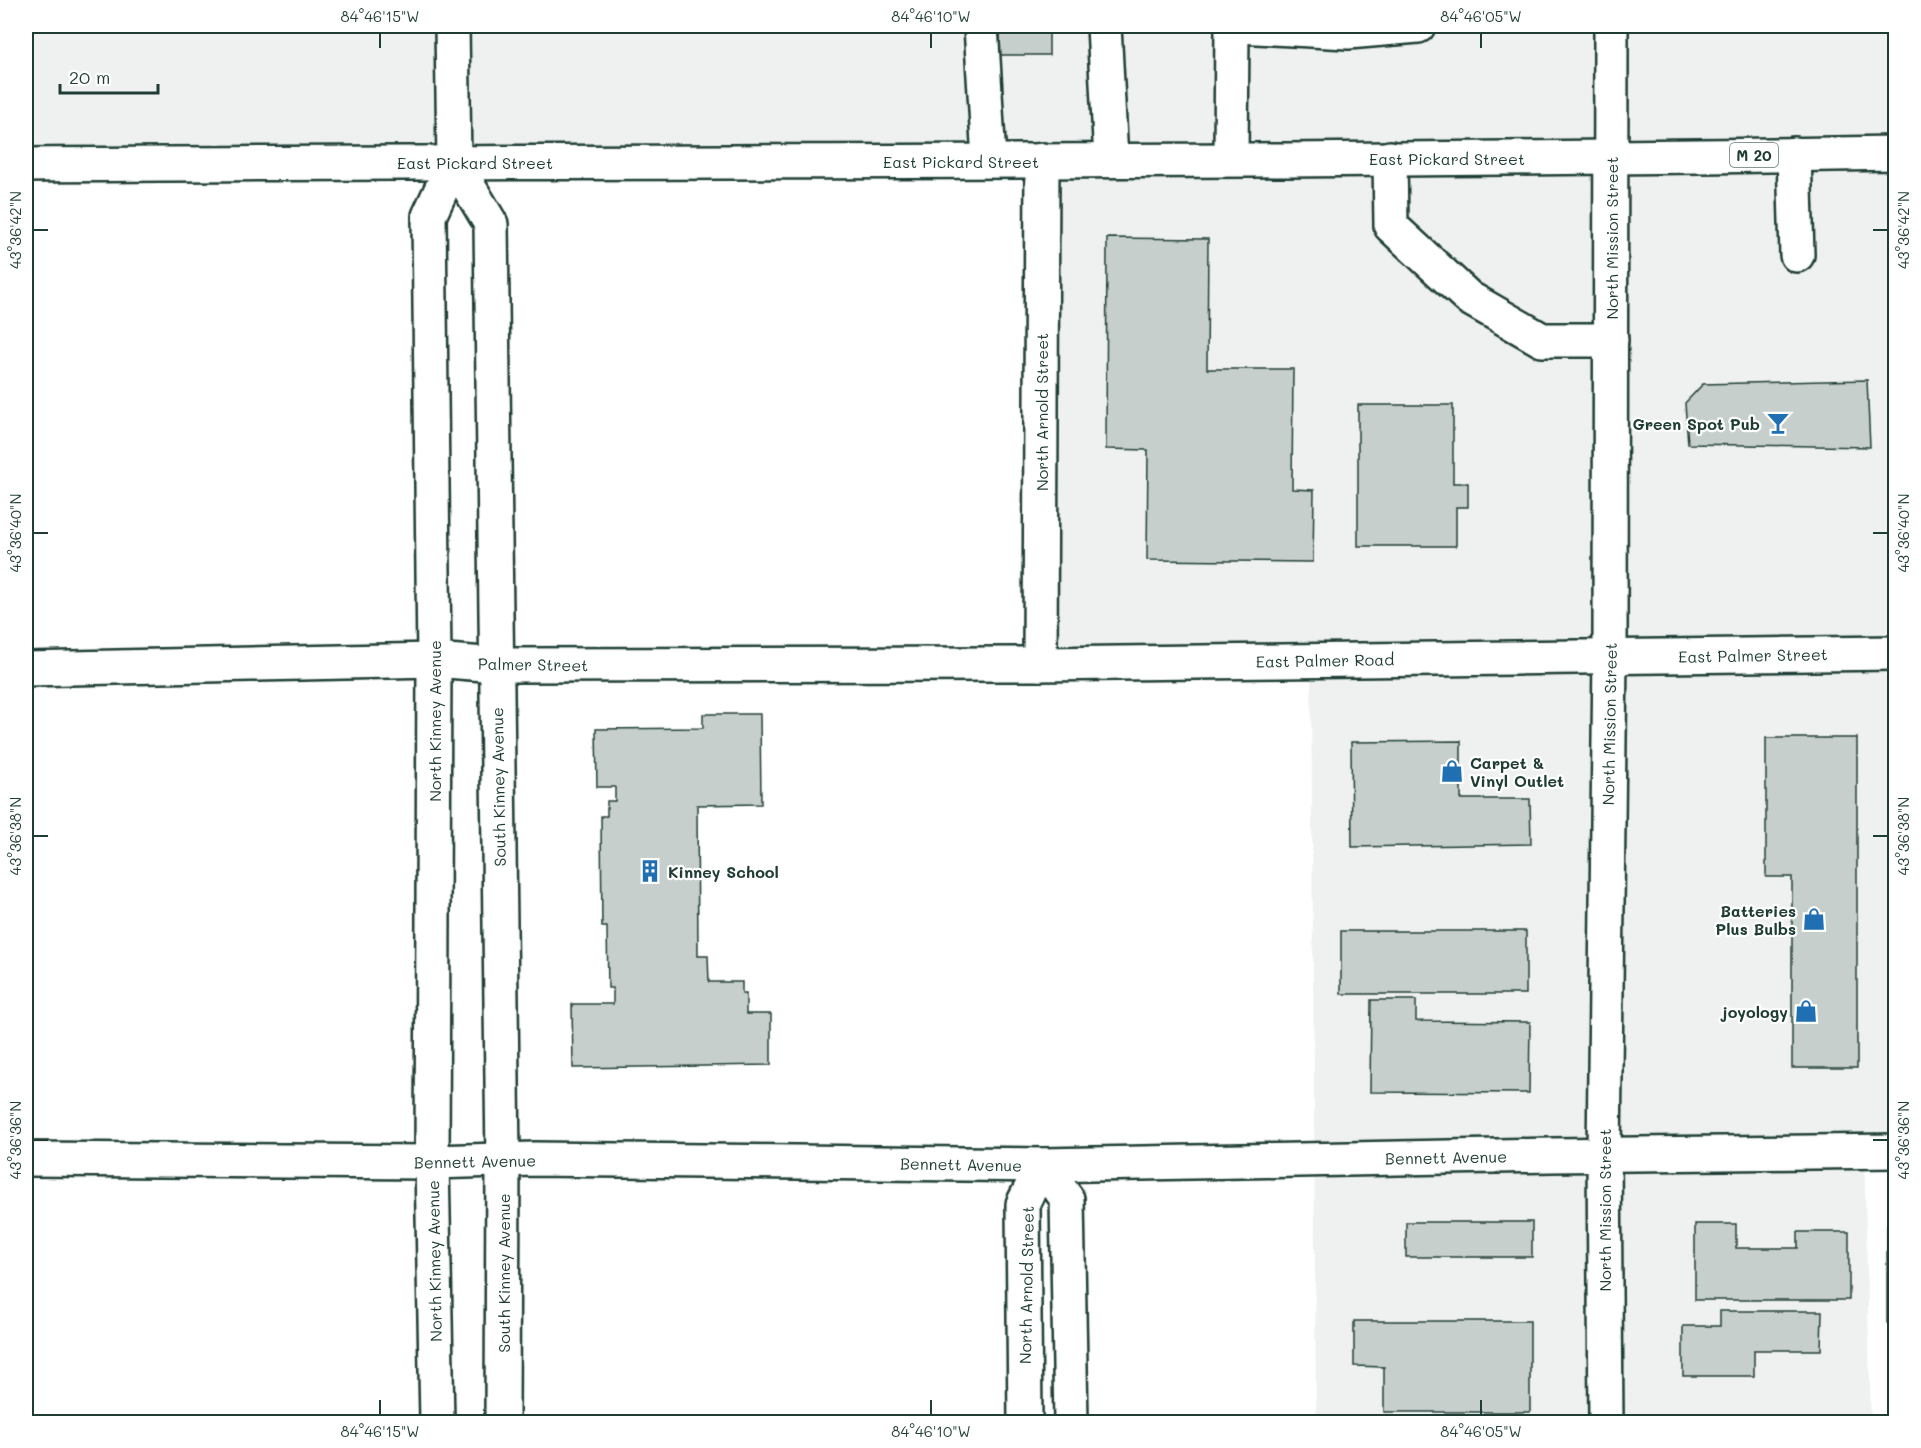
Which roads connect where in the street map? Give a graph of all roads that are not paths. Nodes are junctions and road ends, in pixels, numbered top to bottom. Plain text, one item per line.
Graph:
1 (452, 26) edge
2 (981, 26) edge
3 (1104, 26) edge
4 (1232, 26) edge
5 (1238, 26) edge
6 (1418, 26) edge
7 (1611, 26) edge
8 (1896, 153) edge
9 (1794, 154) junction
10 (1612, 157) junction
11 (1390, 158) junction
12 (1231, 159) junction
13 (989, 160) junction
14 (1042, 160) junction
15 (1111, 160) junction
16 (454, 162) junction
17 (26, 165) edge
18 (1797, 255) dead end
19 (1611, 340) junction
20 (1896, 654) edge
21 (1610, 656) junction
22 (434, 660) junction
23 (1040, 664) junction
24 (497, 665) junction
25 (26, 669) edge
26 (1896, 1151) edge
27 (1604, 1154) junction
28 (26, 1159) edge
29 (504, 1159) junction
30 (432, 1162) junction
31 (1043, 1165) junction
32 (437, 1422) edge
33 (502, 1422) edge
34 (1025, 1422) edge
35 (1071, 1422) edge
36 (1606, 1422) edge

1 - 16 street, North Kinney Avenue
2 - 13 street
3 - 15 street
4 - 12 street
5 - 6 street
7 - 10 street, North Mission Street
8 - 9 street, East Pickard Street / M 20
9 - 10 street, East Pickard Street / M 20
9 - 18 street
10 - 11 street, East Pickard Street
10 - 19 street, North Mission Street
11 - 12 street, East Pickard Street
11 - 19 street
12 - 15 street, East Pickard Street
13 - 14 street, East Pickard Street
13 - 16 street, East Pickard Street
14 - 15 street, East Pickard Street
14 - 23 street, North Arnold Street
16 - 17 street, East Pickard Street
16 - 22 street, North Kinney Avenue
16 - 24 street, South Kinney Avenue
19 - 21 street, North Mission Street
20 - 21 street, East Palmer Street
21 - 23 street, East Palmer Road
21 - 27 street, North Mission Street
22 - 24 street, Palmer Street
22 - 25 street, Palmer Street
22 - 30 street, North Kinney Avenue
23 - 24 street, Palmer Street
24 - 29 street, South Kinney Avenue
26 - 27 street, Bennett Avenue
27 - 31 street, Bennett Avenue
27 - 36 street, North Mission Street
28 - 30 street, Bennett Avenue
29 - 30 street, Bennett Avenue
29 - 31 street, Bennett Avenue
29 - 33 street, South Kinney Avenue
30 - 32 street, North Kinney Avenue
31 - 34 street, North Arnold Street
31 - 35 street

